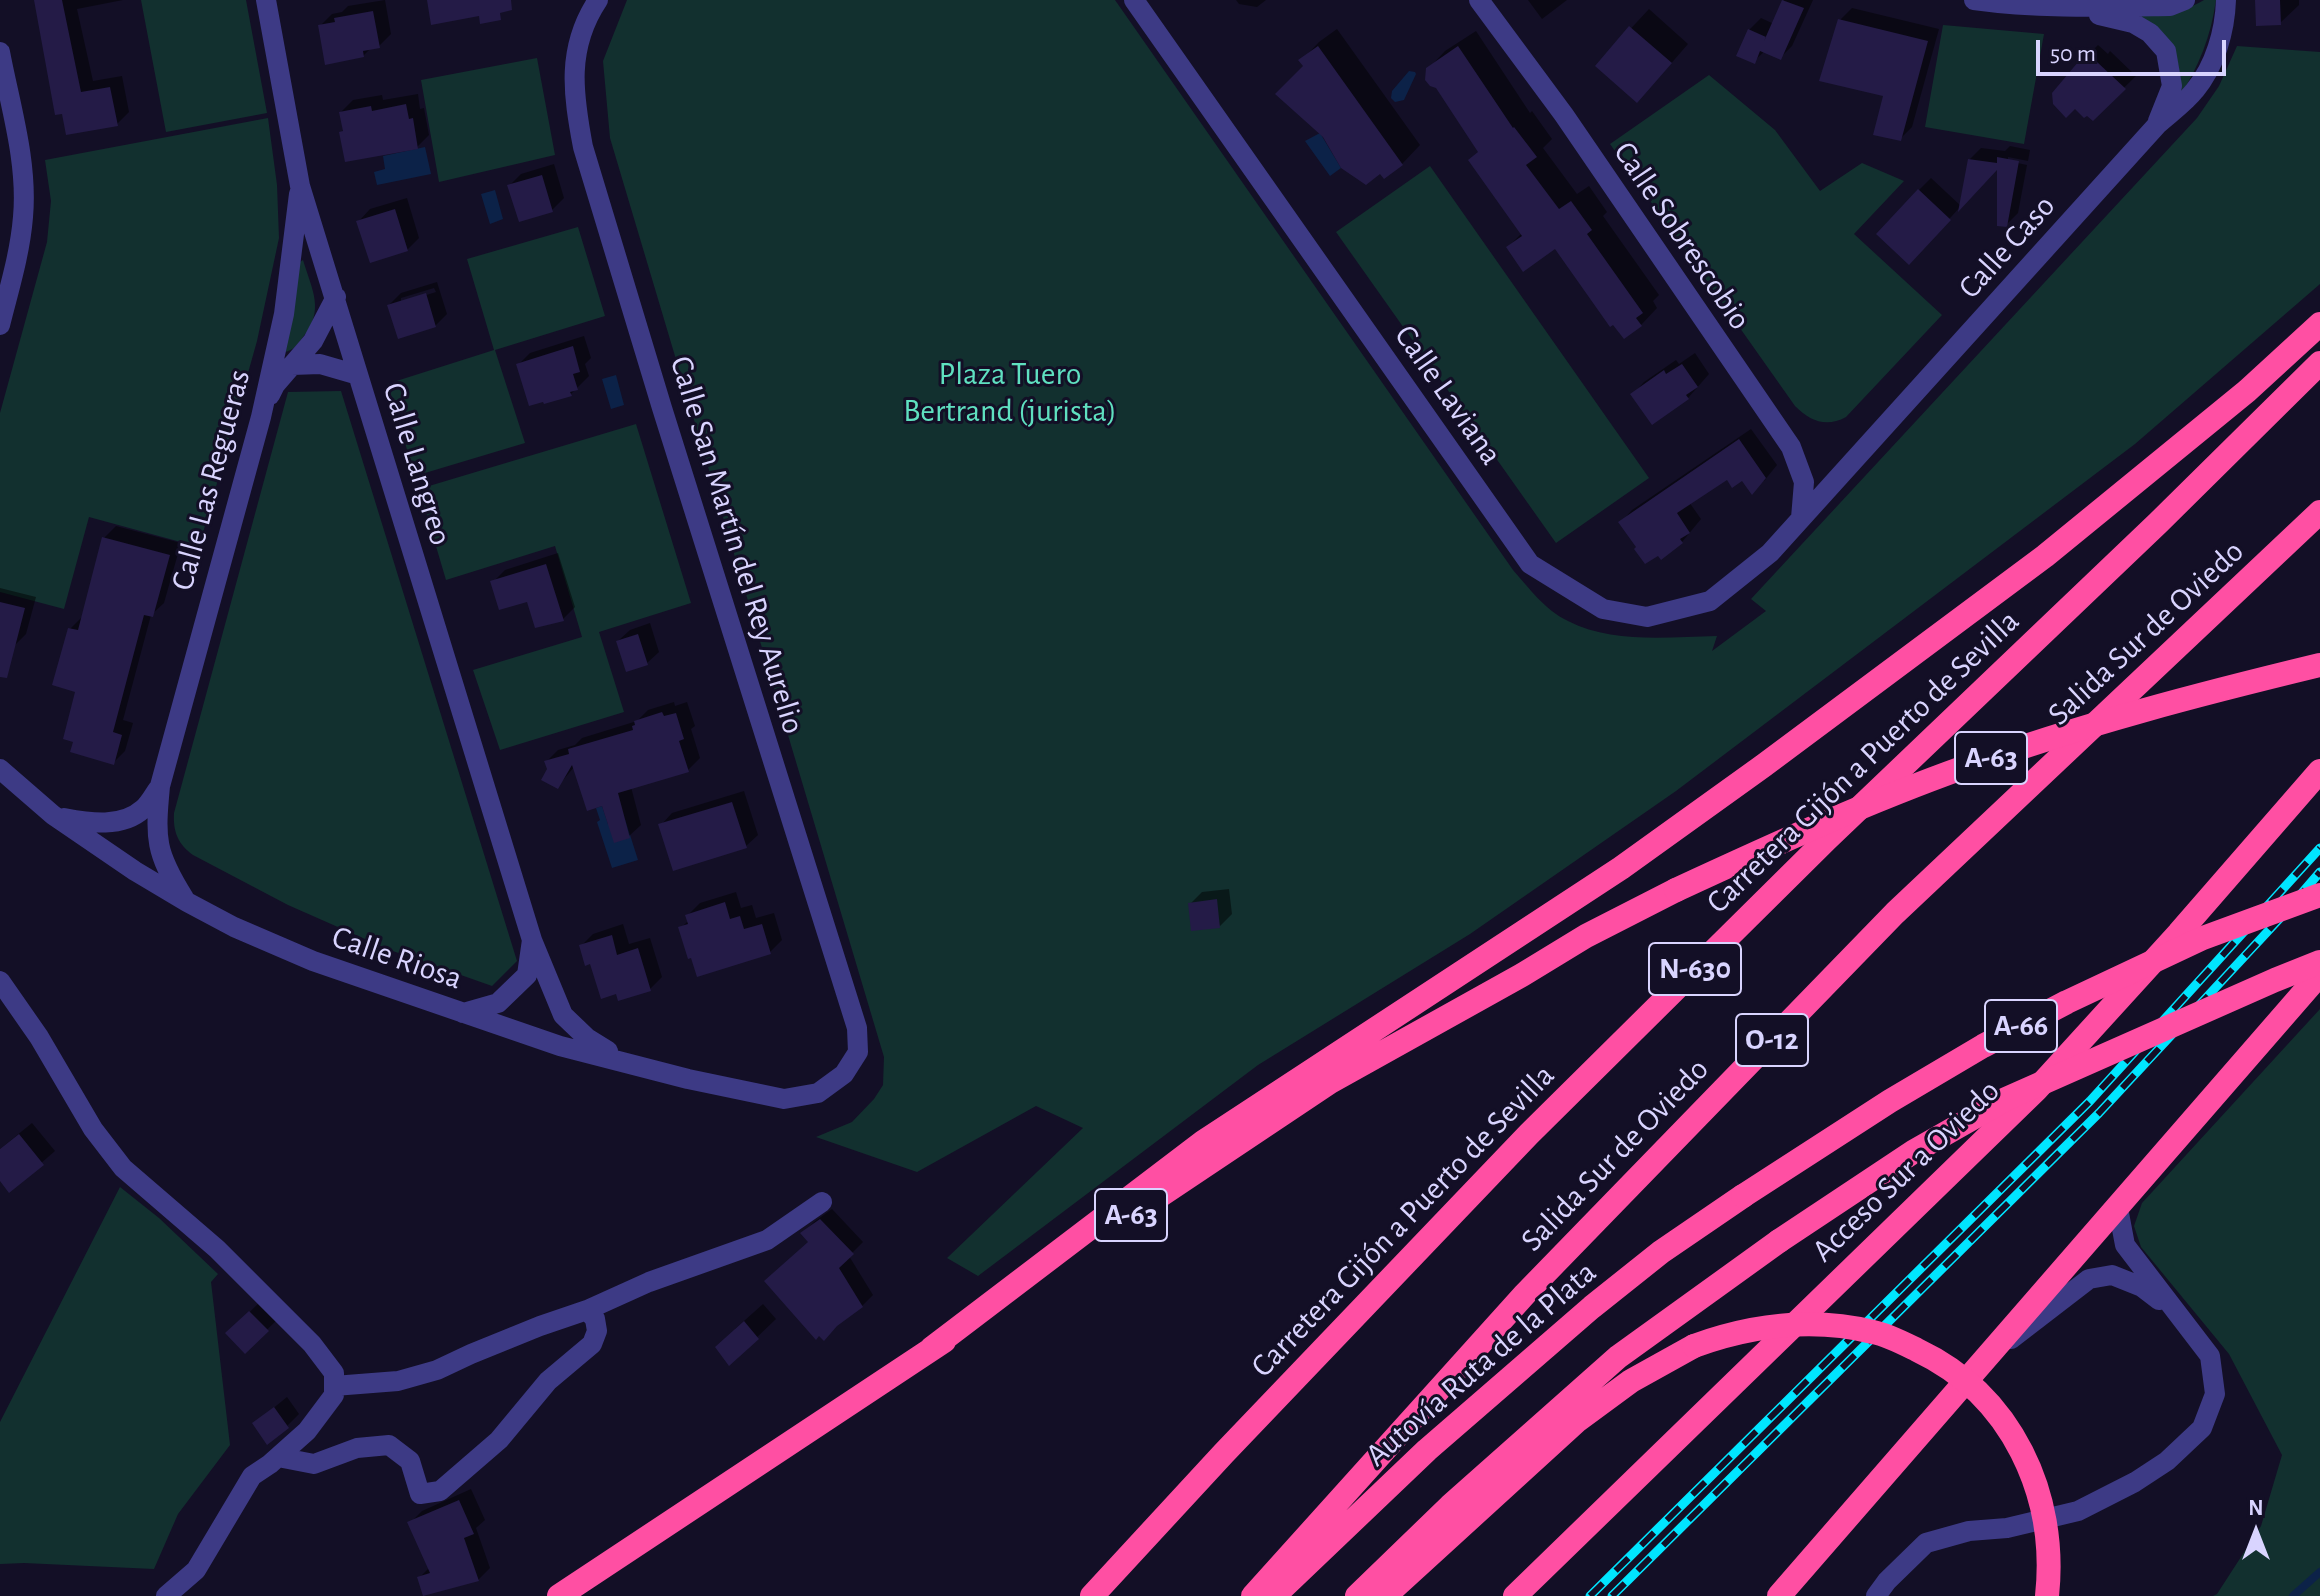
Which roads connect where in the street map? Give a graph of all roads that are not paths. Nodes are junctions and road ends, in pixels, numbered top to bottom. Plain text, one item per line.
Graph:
1 (266, 0) edge
2 (598, 0) edge
3 (1134, 0) edge
4 (1479, 0) edge
5 (1974, 0) edge
6 (2185, 0) edge
7 (2226, 0) edge
8 (2072, 7) junction
9 (0, 52) edge
10 (2157, 125) junction
11 (300, 186) junction
12 (336, 297) junction
13 (2320, 324) edge
14 (0, 325) edge
15 (2320, 363) edge
16 (292, 365) junction
17 (358, 375) junction
18 (261, 417) junction
19 (2320, 512) edge
20 (1801, 518) junction
21 (2320, 665) edge
22 (0, 769) edge
23 (2320, 771) edge
24 (160, 786) junction
25 (53, 815) junction
26 (2320, 895) edge
27 (187, 902) junction
28 (532, 940) junction
29 (2320, 962) edge
30 (2320, 974) edge
31 (0, 981) edge
32 (463, 1013) junction
33 (628, 1064) junction
34 (818, 1093) joint
35 (822, 1202) dead end
36 (2118, 1208) junction
37 (587, 1310) junction
38 (2183, 1319) junction
39 (932, 1348) junction
40 (1983, 1361) junction
41 (334, 1386) junction
42 (278, 1457) junction
43 (166, 1596) edge
44 (559, 1596) edge
45 (1092, 1596) edge
46 (1253, 1596) edge
47 (1274, 1596) edge
48 (1357, 1596) edge
49 (1385, 1596) edge
50 (1515, 1596) edge
51 (1779, 1596) edge
52 (1876, 1596) edge
53 (2047, 1596) edge

1 - 11 street, Calle Langreo
2 - 34 street, Calle San Martín del Rey Aurelio
3 - 20 street, Calle Laviana
4 - 20 street, Calle Sobrescobio
5 - 8 street
6 - 8 street
7 - 10 street, Calle Caso
8 - 10 street
9 - 14 street
10 - 20 street, Calle Caso
11 - 12 street, Calle Langreo
11 - 18 street, Calle Las Regueras
12 - 16 street
12 - 17 street, Calle Langreo
13 - 39 highway
15 - 45 highway, Carretera Gijón a Puerto de Sevilla / N-630
16 - 17 street
16 - 18 street
17 - 28 street, Calle Langreo
18 - 24 street, Calle Las Regueras
19 - 46 highway, Salida Sur de Oviedo / O-12
21 - 39 highway, A-63, bridge
22 - 25 street, Calle Riosa
23 - 50 highway, Acceso Sur a Oviedo
24 - 25 street, Calle Las Regueras
24 - 27 street, Calle Las Regueras
25 - 27 street, Calle Riosa
26 - 47 highway, Autovía Ruta de la Plata / A-66, bridge
27 - 32 street, Calle Riosa
28 - 32 street
28 - 33 street, Calle Langreo
29 - 48 highway, A-66, bridge
30 - 36 highway
31 - 41 street
32 - 33 street, Calle Riosa
33 - 34 street, Calle Riosa
35 - 37 street
36 - 38 street
36 - 40 highway
37 - 41 street
37 - 42 street
38 - 40 street
38 - 52 street
39 - 44 highway, A-63
40 - 51 highway
41 - 42 street
42 - 43 street
49 - 53 highway, bridge

